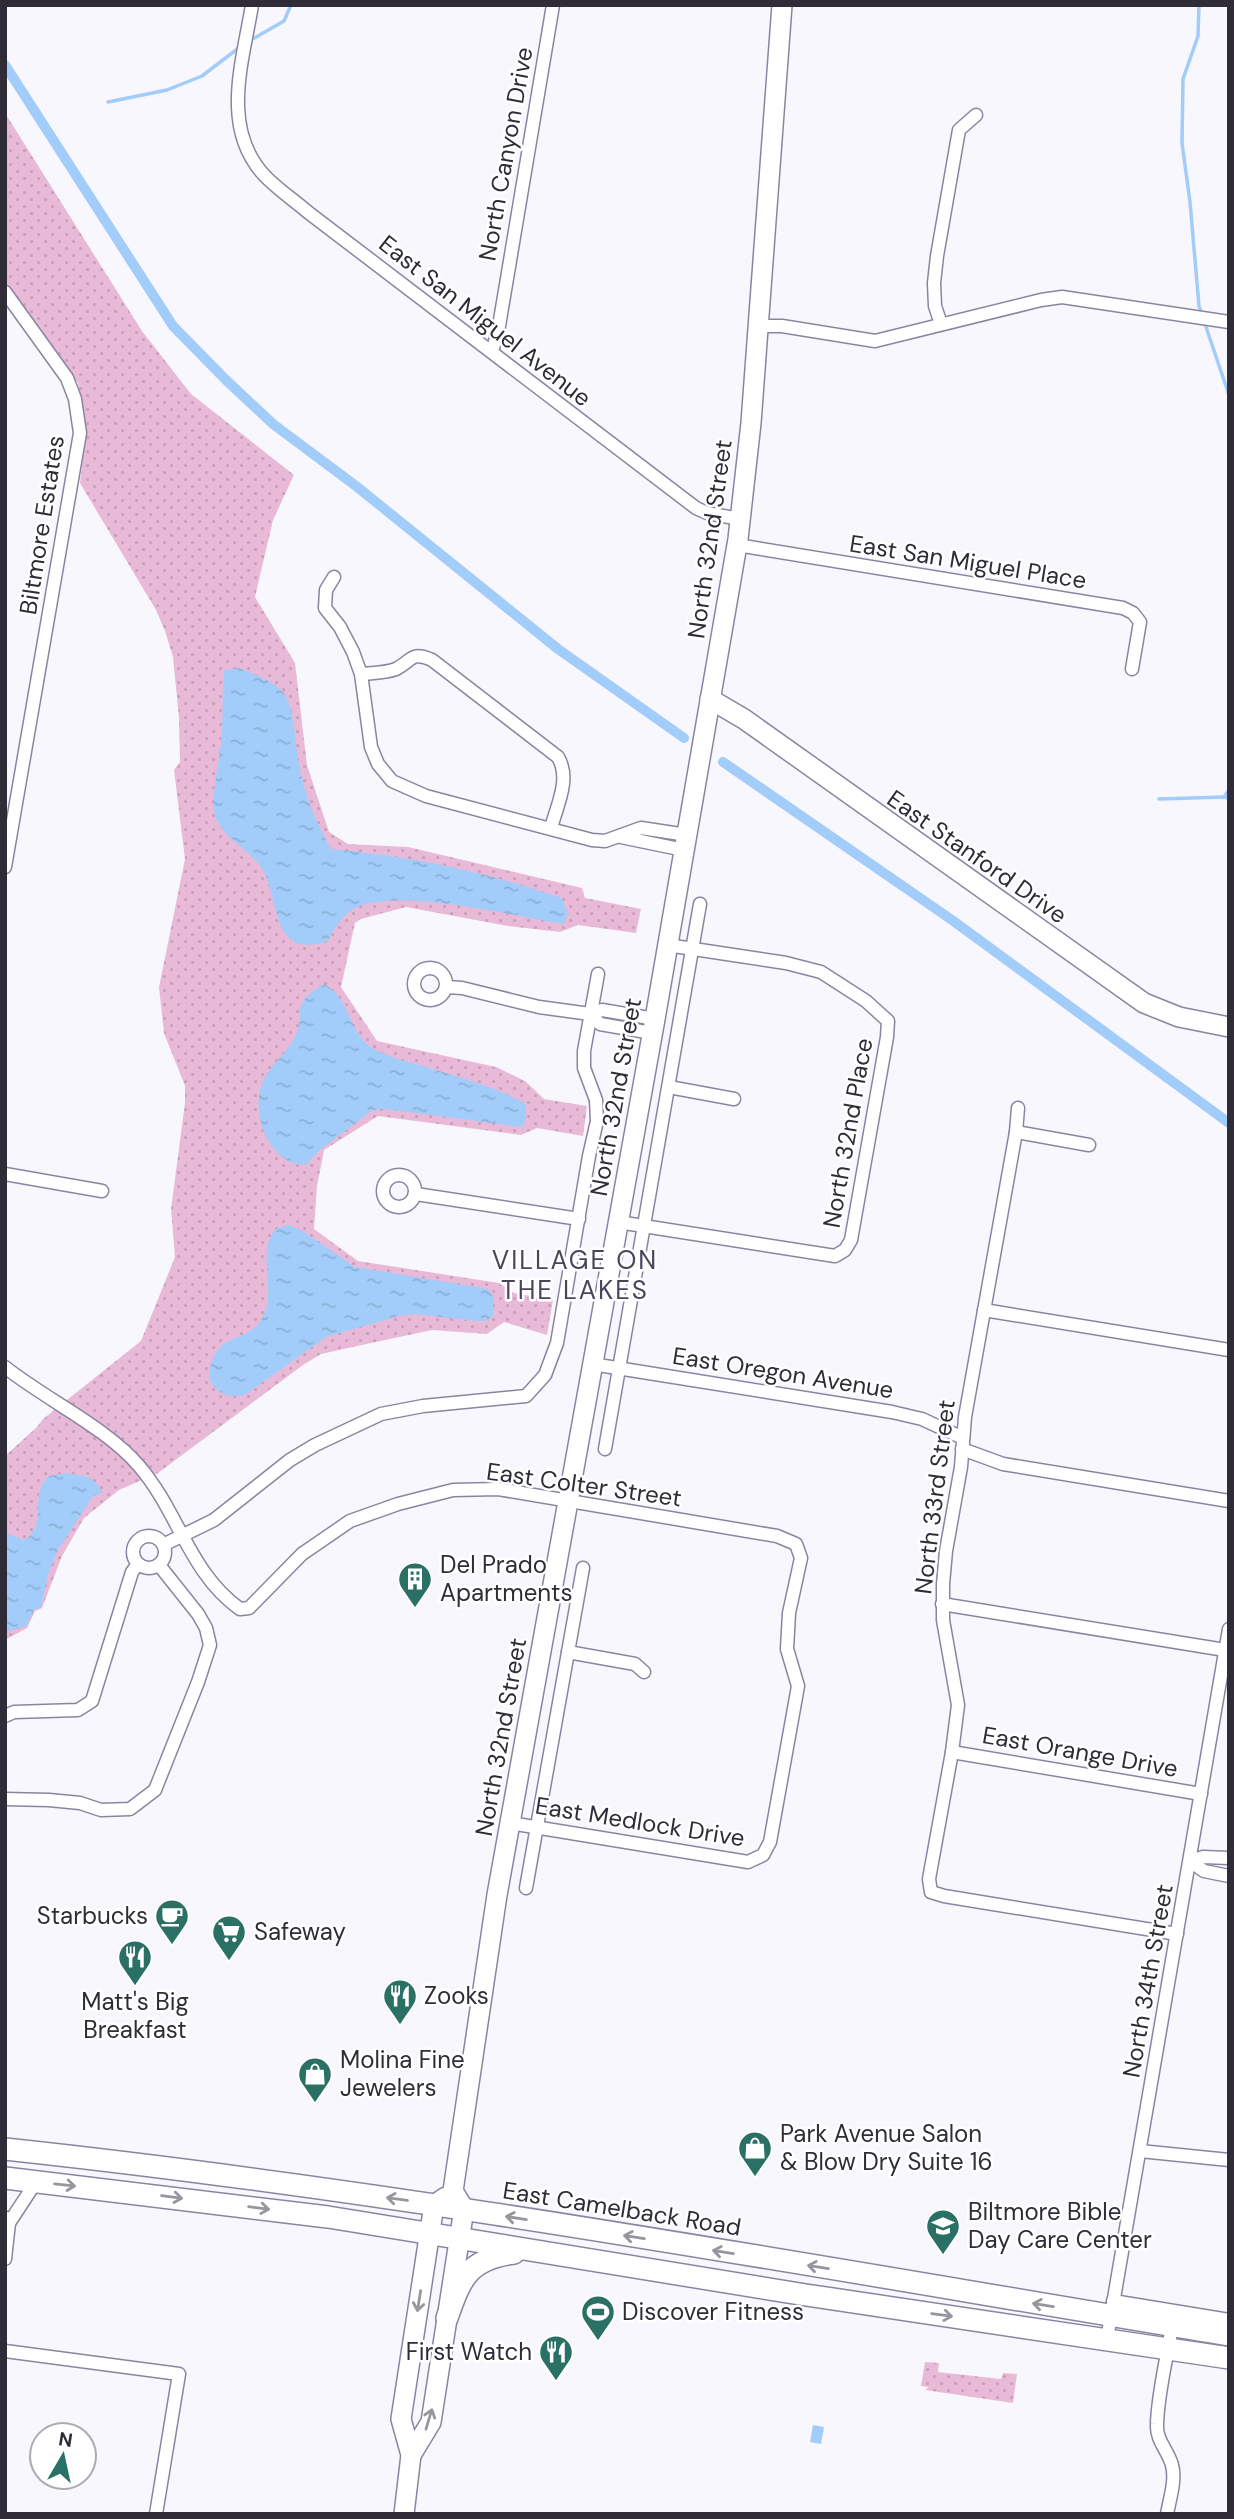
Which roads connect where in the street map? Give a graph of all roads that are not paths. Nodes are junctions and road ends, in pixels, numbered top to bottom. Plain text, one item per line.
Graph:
1 (252, 5) edge
2 (553, 5) edge
3 (782, 5) edge
4 (976, 116) dead end
5 (5, 292) edge
6 (1229, 322) edge
7 (941, 324) junction
8 (757, 326) junction
9 (492, 351) junction
10 (740, 519) junction
11 (737, 545) junction
12 (334, 578) dead end
13 (1132, 669) dead end
14 (361, 674) junction
15 (710, 699) junction
16 (551, 828) junction
17 (686, 843) junction
18 (5, 867) edge
19 (700, 904) dead end
20 (667, 945) junction
21 (693, 949) junction
22 (598, 974) dead end
23 (446, 987) dead end
24 (616, 1012) junction
25 (590, 1014) junction
26 (613, 1026) junction
27 (654, 1026) junction
28 (1229, 1027) edge
29 (668, 1087) junction
30 (734, 1099) dead end
31 (1018, 1108) dead end
32 (1016, 1132) junction
33 (1089, 1144) dead end
34 (5, 1174) edge
35 (102, 1191) dead end
36 (416, 1194) dead end
37 (579, 1219) junction
38 (618, 1222) junction
39 (644, 1225) junction
40 (984, 1310) junction
41 (1229, 1350) edge
42 (592, 1364) junction
43 (5, 1367) edge
44 (619, 1368) junction
45 (963, 1444) junction
46 (605, 1449) dead end
47 (568, 1501) junction
48 (1229, 1501) edge
49 (183, 1535) junction
50 (164, 1544) junction
51 (138, 1564) junction
52 (159, 1565) junction
53 (583, 1568) dead end
54 (942, 1604) junction
55 (1229, 1629) edge
56 (1225, 1650) junction
57 (568, 1652) junction
58 (645, 1672) dead end
59 (5, 1716) edge
60 (952, 1752) junction
61 (1201, 1794) junction
62 (5, 1799) edge
63 (510, 1823) junction
64 (537, 1828) junction
65 (763, 1855) joint
66 (1229, 1858) edge
67 (1189, 1861) junction
68 (1229, 1875) edge
69 (526, 1888) dead end
70 (1177, 1934) junction
71 (1140, 2151) junction
72 (1229, 2160) edge
73 (12, 2165) edge
74 (229, 2176) junction
75 (36, 2182) junction
76 (459, 2200) junction
77 (226, 2203) junction
78 (434, 2205) junction
79 (7, 2219) edge
80 (589, 2230) junction
81 (430, 2234) junction
82 (459, 2238) junction
83 (534, 2250) junction
84 (583, 2258) junction
85 (5, 2259) edge
86 (880, 2277) junction
87 (874, 2305) junction
88 (1112, 2309) junction
89 (447, 2318) junction
90 (1229, 2320) edge
91 (1172, 2326) junction
92 (1229, 2335) edge
93 (1107, 2339) junction
94 (1169, 2348) junction
95 (5, 2351) edge
96 (1229, 2358) edge
97 (411, 2455) junction
98 (156, 2514) edge
99 (404, 2514) edge
100 (1167, 2514) edge

1 - 9 street, East San Miguel Avenue
2 - 9 street, North Canyon Drive
3 - 8 main road, North 32nd Street
4 - 7 street
5 - 18 street, Biltmore Estates
6 - 7 street
7 - 8 street
8 - 10 main road, North 32nd Street
9 - 10 street, East San Miguel Avenue
10 - 11 main road, North 32nd Street
11 - 13 street, East San Miguel Place
11 - 15 main road, North 32nd Street
12 - 14 street
14 - 16 street
14 - 16 street
15 - 17 main road, North 32nd Street
15 - 28 main road, East Stanford Drive
16 - 17 street
17 - 20 main road, North 32nd Street
19 - 21 street, North 32nd Street
20 - 21 street
20 - 27 main road, North 32nd Street
21 - 29 street, North 32nd Street
21 - 39 street, North 32nd Place
22 - 25 street
23 - 25 street
24 - 25 street
24 - 26 street
24 - 27 street
25 - 26 street
25 - 37 street
26 - 27 street
27 - 38 main road, North 32nd Street
29 - 30 street
29 - 39 street, North 32nd Street
31 - 32 street, North 33rd Street
32 - 33 street
32 - 40 street, North 33rd Street
34 - 35 street
36 - 37 street
37 - 49 street
38 - 39 street
38 - 42 main road, North 32nd Street
39 - 44 street, North 32nd Street
40 - 41 street
40 - 45 street, North 33rd Street
42 - 44 street, East Oregon Avenue
42 - 47 main road, North 32nd Street
43 - 49 street, East Colter Street
44 - 45 street, East Oregon Avenue
44 - 46 street, North 32nd Street
45 - 48 street, East Oregon Avenue
45 - 54 street, North 33rd Street
47 - 49 street, East Colter Street
47 - 63 main road, North 32nd Street
47 - 65 street, East Colter Street
49 - 50 street
50 - 51 street
50 - 52 street
51 - 52 street
51 - 59 street
52 - 62 street
53 - 57 street, North 32nd Street
54 - 56 street
54 - 60 street, North 33rd Street
55 - 56 street, North 34th Street
56 - 61 street, North 34th Street
57 - 58 street
57 - 64 street, North 32nd Street
60 - 61 street, East Orange Drive
60 - 70 street, North 33rd Street
61 - 67 street, North 34th Street
63 - 64 street, East Medlock Drive
63 - 76 main road, North 32nd Street
64 - 65 street, East Medlock Drive
64 - 69 street, North 32nd Street
66 - 67 street
67 - 68 street
67 - 70 street, North 34th Street
70 - 71 street, North 34th Street
71 - 72 street
71 - 88 street, North 34th Street
73 - 74 main road, East Camelback Road
73 - 75 main road, East Camelback Road
74 - 77 main road
78 -> 74 main road, East Camelback Road
75 -> 77 main road, East Camelback Road
75 - 79 street
76 - 78 main road, East Camelback Road
80 -> 76 main road, East Camelback Road
76 - 82 main road, North 32nd Street
77 -> 81 main road, East Camelback Road
78 - 81 main road, North 32nd Street
79 - 85 street
80 - 84 main road
86 -> 80 main road, East Camelback Road
81 - 82 main road, East Camelback Road
81 -> 97 main road, North 32nd Street
82 - 83 main road, East Camelback Road
82 - 89 main road, North 32nd Street
83 - 84 main road, East Camelback Road
83 - 89 main road
84 - 87 main road, East Camelback Road
86 - 87 main road
88 -> 86 main road, East Camelback Road
87 -> 93 main road, East Camelback Road
88 - 90 street, East Camelback Road
88 - 91 main road, East Camelback Road
88 - 93 street, North 34th Street
97 -> 89 main road, North 32nd Street
91 - 92 main road, East Camelback Road
91 - 94 street
93 - 94 main road, East Camelback Road
94 - 96 main road, East Camelback Road
94 - 100 street
95 - 98 street
97 - 99 main road, North 32nd Street

